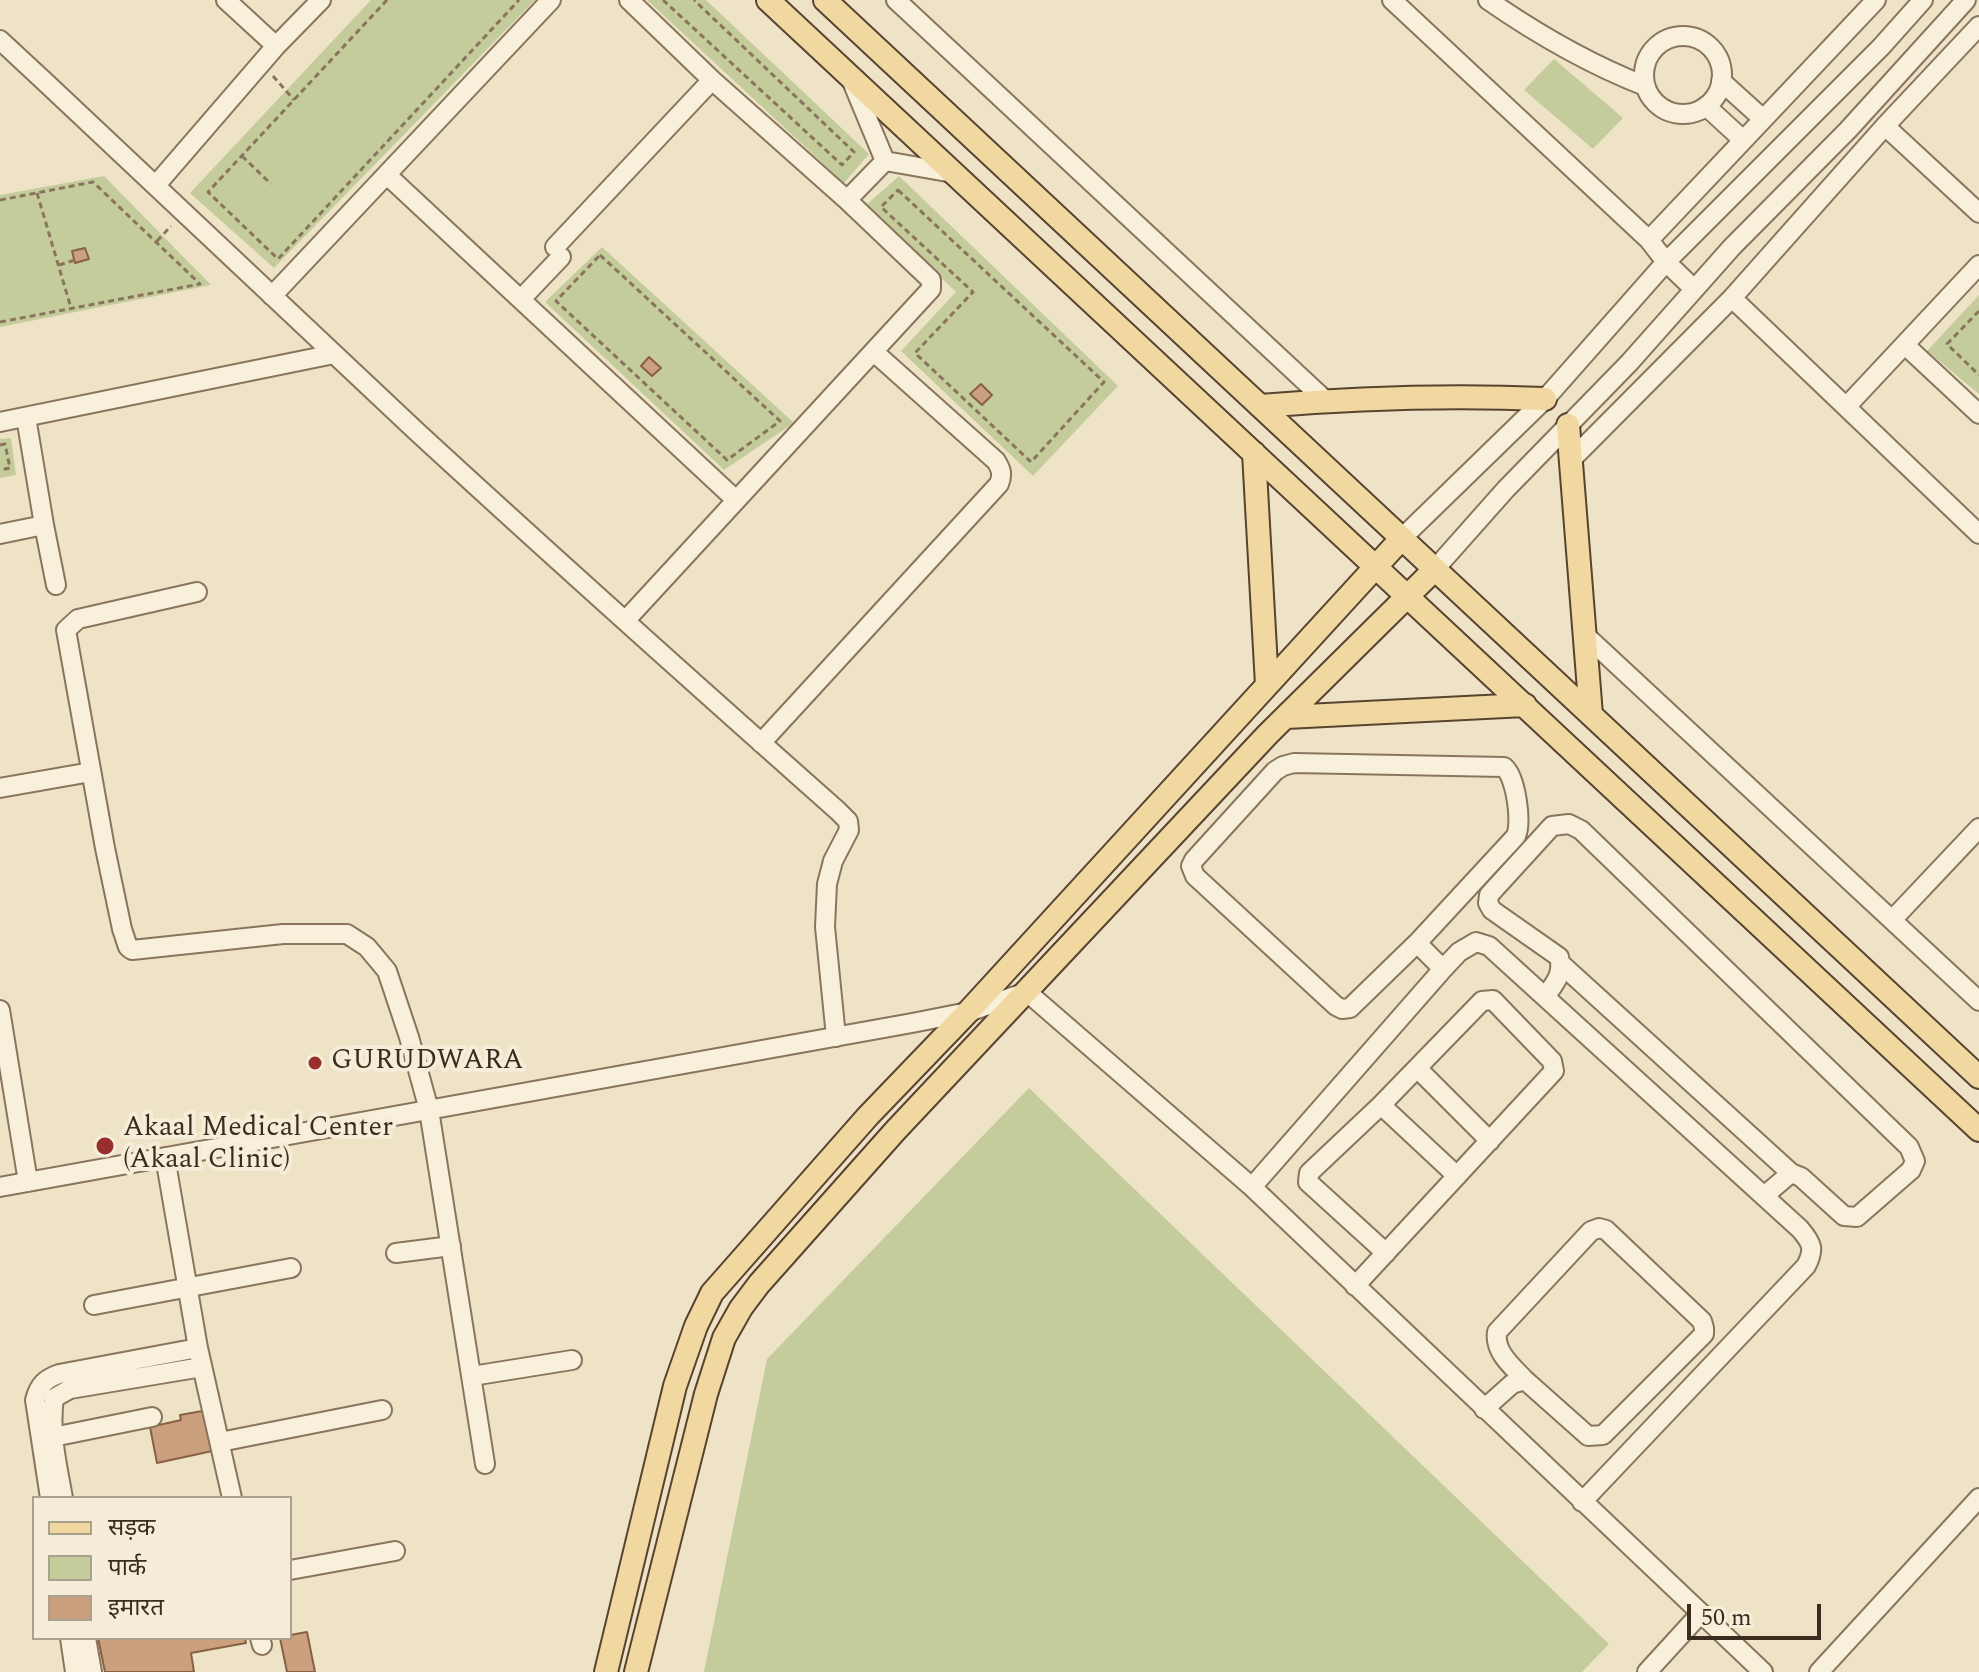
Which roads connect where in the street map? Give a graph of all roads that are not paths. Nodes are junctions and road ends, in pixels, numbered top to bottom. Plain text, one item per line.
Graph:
1 (226, 0) edge
2 (321, 0) edge
3 (551, 0) edge
4 (629, 0) edge
5 (768, 0) edge
6 (825, 0) edge
7 (896, 0) edge
8 (1392, 0) edge
9 (1488, 0) edge
10 (1876, 0) edge
11 (1923, 0) edge
12 (1966, 0) edge
13 (1979, 26) edge
14 (0, 40) edge
15 (276, 46) junction
16 (850, 77) junction
17 (712, 80) junction
18 (1721, 81) junction
19 (1645, 86) junction
20 (1706, 106) junction
21 (1763, 119) junction
22 (1885, 126) junction
23 (1743, 140) junction
24 (885, 161) junction
25 (953, 173) junction
26 (387, 175) junction
27 (156, 185) junction
28 (847, 200) junction
29 (1979, 213) edge
30 (1649, 240) junction
31 (1666, 262) junction
32 (1979, 265) edge
33 (1694, 289) junction
34 (272, 296) junction
35 (1732, 298) junction
36 (521, 299) junction
37 (1905, 345) junction
38 (874, 352) junction
39 (334, 354) junction
40 (1545, 399) junction
41 (1325, 400) junction
42 (1260, 406) junction
43 (1846, 407) junction
44 (1979, 414) edge
45 (26, 417) junction
46 (0, 422) edge
47 (1568, 425) junction
48 (1254, 453) junction
49 (1571, 460) junction
50 (736, 500) junction
51 (44, 525) junction
52 (0, 534) edge
53 (1979, 534) edge
54 (1402, 538) junction
55 (1376, 567) junction
56 (1435, 569) junction
57 (56, 585) dead end
58 (197, 592) dead end
59 (1407, 596) junction
60 (625, 621) junction
61 (1584, 634) junction
62 (1267, 685) junction
63 (1525, 705) junction
64 (1591, 715) junction
65 (1286, 717) junction
66 (761, 743) junction
67 (91, 772) junction
68 (0, 788) edge
69 (1979, 828) edge
70 (1893, 919) junction
71 (1417, 943) junction
72 (1561, 964) junction
73 (1443, 969) junction
74 (1027, 992) junction
75 (1545, 997) junction
76 (1979, 1001) edge
77 (0, 1010) edge
78 (968, 1012) junction
79 (836, 1037) junction
80 (1417, 1068) junction
81 (1979, 1077) edge
82 (5, 1078) edge
83 (1381, 1105) junction
84 (429, 1110) junction
85 (1979, 1130) edge
86 (1490, 1141) junction
87 (165, 1157) junction
88 (1791, 1173) junction
89 (1457, 1176) junction
90 (28, 1182) junction
91 (0, 1187) edge
92 (1252, 1187) junction
93 (1764, 1196) junction
94 (451, 1246) junction
95 (396, 1253) dead end
96 (1386, 1253) junction
97 (291, 1268) dead end
98 (1355, 1286) junction
99 (189, 1288) junction
100 (94, 1305) dead end
101 (198, 1348) junction
102 (572, 1360) dead end
103 (202, 1367) junction
104 (472, 1376) junction
105 (1525, 1380) junction
106 (1484, 1409) junction
107 (382, 1410) dead end
108 (152, 1417) dead end
109 (53, 1437) junction
110 (220, 1442) junction
111 (485, 1464) dead end
112 (50, 1496) edge
113 (63, 1496) edge
114 (232, 1496) edge
115 (1979, 1498) edge
116 (1582, 1502) junction
117 (395, 1551) dead end
118 (292, 1570) edge
119 (1700, 1614) junction
120 (70, 1640) edge
121 (86, 1640) edge
122 (1651, 1671) edge
123 (75, 1672) edge
124 (92, 1672) edge
125 (606, 1672) edge
126 (636, 1672) edge
127 (1763, 1672) edge
128 (1819, 1672) edge

1 - 15 street
2 - 15 street
3 - 26 street
4 - 17 street
5 - 16 main road
6 - 42 main road
7 - 41 street
8 - 30 street
9 - 19 street
10 - 21 street
11 - 31 street
12 - 33 street
13 - 22 street
14 - 27 street
15 - 27 street
16 - 24 street
16 - 25 main road
17 - 28 street
17 - 36 street
18 - 19 street
18 - 20 street
18 - 21 street
19 - 20 street
20 - 23 street
21 - 23 street
22 - 29 street
22 - 35 street
23 - 30 street
24 - 25 street
24 - 28 street
25 - 48 main road
26 - 34 street
26 - 36 street
27 - 34 street
28 - 38 street
30 - 31 street
31 - 33 street
31 - 40 street
32 - 37 street
33 - 47 street
34 - 39 street
35 - 43 street
35 - 49 street
36 - 50 street
37 - 43 street
37 - 44 street
38 - 50 street
38 - 66 street
39 - 45 street
39 - 60 street
40 - 41 main road
40 - 54 street
41 - 42 main road
42 - 54 main road
43 - 53 street
45 - 46 street
45 - 51 street
47 - 49 main road
47 - 56 street
48 - 55 main road
48 - 62 main road
49 - 61 main road
50 - 60 street
51 - 52 street
51 - 57 street
54 - 55 main road
54 - 56 main road
55 - 59 main road
55 - 62 main road
56 - 59 main road
56 - 64 main road
58 - 67 street
59 - 63 main road
59 - 65 main road
60 - 66 street
61 - 64 main road
61 - 70 street
62 - 78 main road
63 - 65 main road
63 - 85 main road
64 - 81 main road
65 - 74 main road
66 - 79 street
67 - 68 street
67 - 84 street
69 - 70 street
70 - 76 street
71 - 71 street
71 - 73 street
72 - 75 street
72 - 88 street
72 - 88 street
73 - 75 street
73 - 92 street
74 - 78 street
74 - 92 street
74 - 126 main road
75 - 93 street
77 - 82 street
78 - 79 street
78 - 125 main road
79 - 84 street
80 - 83 street
80 - 86 street
80 - 86 street
82 - 90 street
83 - 89 street
83 - 96 street
84 - 87 street
84 - 94 street
86 - 89 street
87 - 90 street
87 - 99 street
88 - 93 street
89 - 96 street
90 - 91 street
92 - 98 street
93 - 116 street
94 - 95 street
94 - 104 street
96 - 98 street
97 - 99 street
98 - 106 street
99 - 100 street
99 - 101 street
101 - 103 street
101 - 112 street
102 - 104 street
103 - 109 street
103 - 110 street
104 - 111 street
105 - 105 street
105 - 106 street
106 - 116 street
107 - 110 street
108 - 109 street
109 - 113 street
110 - 114 street
115 - 128 street
116 - 119 street
117 - 118 street
119 - 122 street
119 - 127 street
120 - 123 street
121 - 124 street

